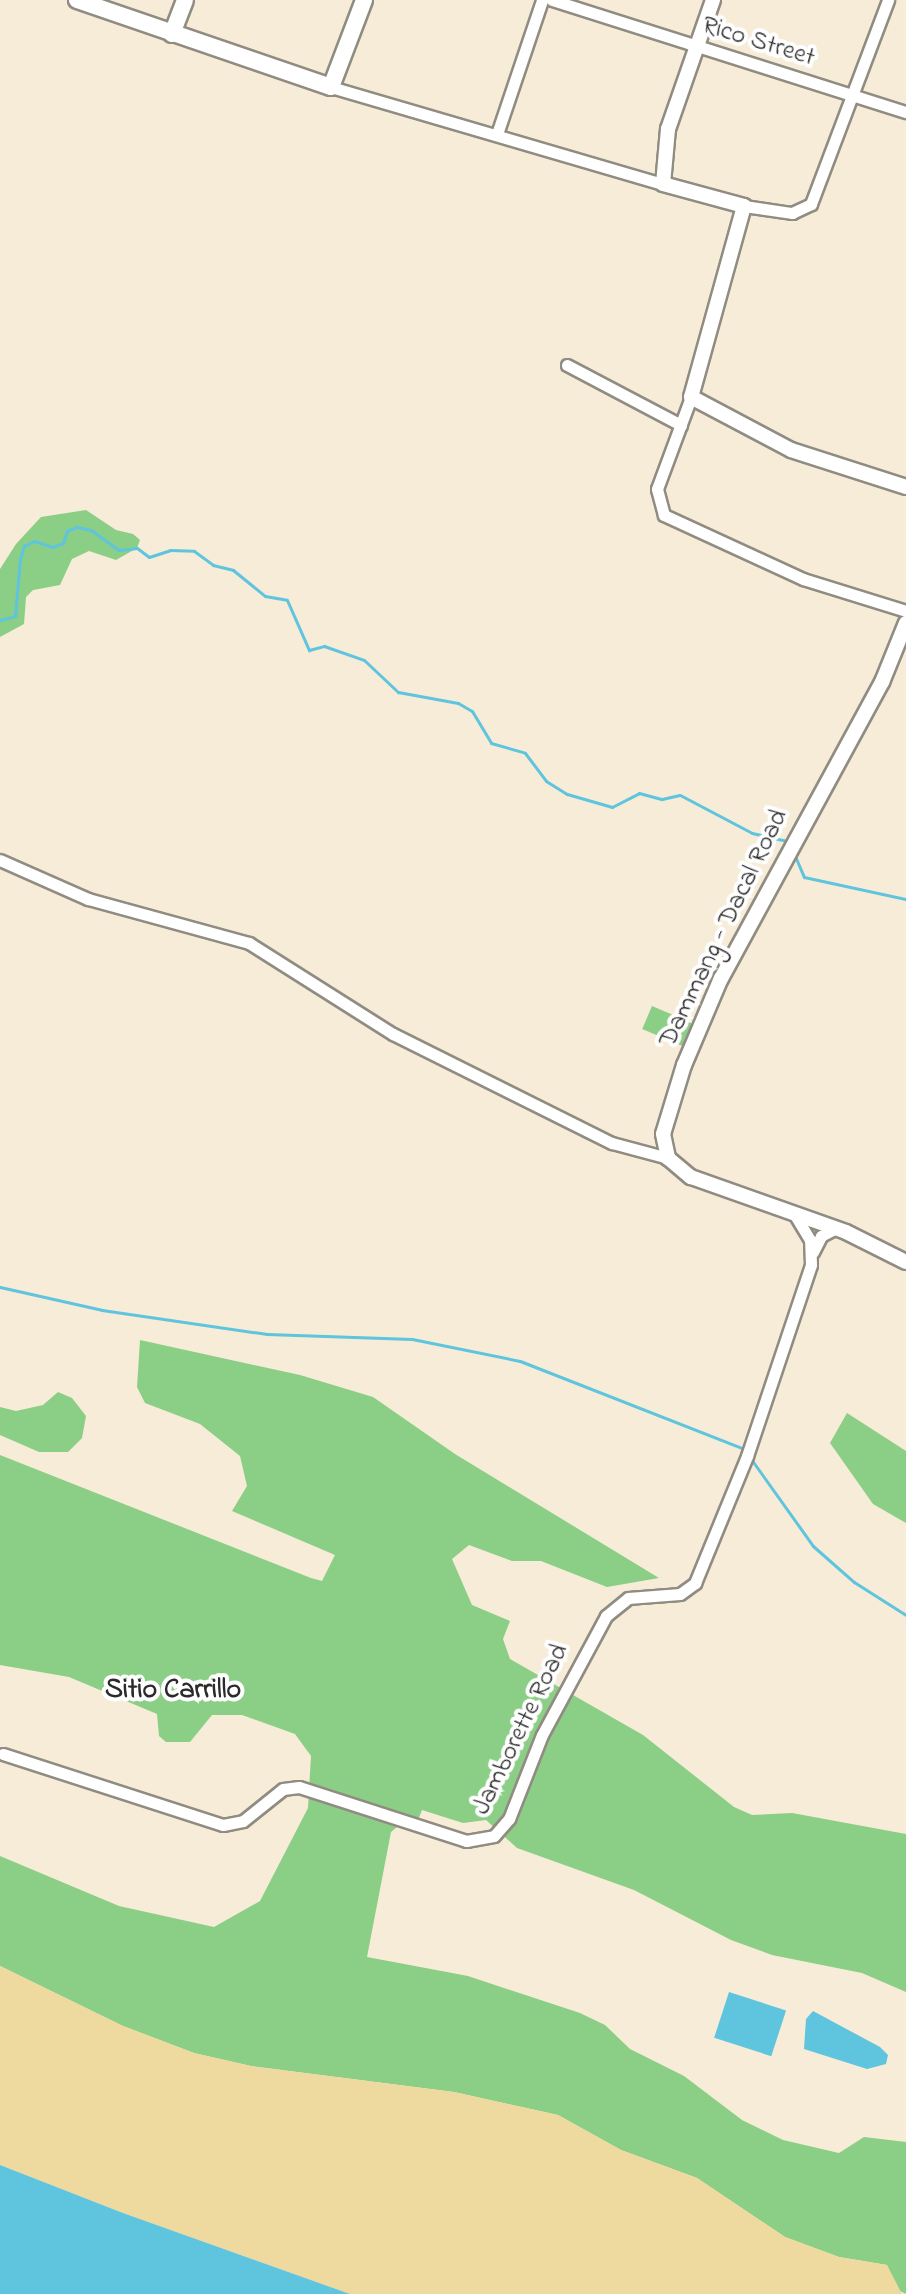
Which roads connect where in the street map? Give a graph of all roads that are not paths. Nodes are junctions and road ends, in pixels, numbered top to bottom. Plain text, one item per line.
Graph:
1 (77, 0) edge
2 (185, 0) edge
3 (364, 0) edge
4 (542, 0) edge
5 (552, 0) edge
6 (713, 0) edge
7 (888, 0) edge
8 (172, 34) junction
9 (696, 47) junction
10 (331, 87) junction
11 (854, 96) junction
12 (906, 112) edge
13 (497, 134) junction
14 (663, 184) junction
15 (744, 206) junction
16 (567, 365) dead end
17 (691, 397) junction
18 (681, 425) junction
19 (906, 487) edge
20 (906, 611) edge
21 (906, 623) edge
22 (0, 860) edge
23 (668, 1158) junction
24 (795, 1215) junction
25 (836, 1228) junction
26 (812, 1252) junction
27 (906, 1262) edge
28 (3, 1754) dead end

1 - 8 main road
2 - 8 main road
3 - 10 main road
4 - 13 street
5 - 9 street, Rico Street
6 - 9 street
7 - 11 street
8 - 10 main road
9 - 11 street, Rico Street
9 - 14 street
10 - 13 street
11 - 12 street, Rico Street
11 - 15 street
13 - 14 street
14 - 15 street
15 - 17 street
16 - 18 street
17 - 18 street
17 - 19 street
18 - 20 street
21 - 23 street, Dammang - Dacal Road
22 - 23 street
23 - 24 street
24 - 25 street
24 - 26 street
25 - 26 street
25 - 27 street
26 - 28 street, Jamborette Road

